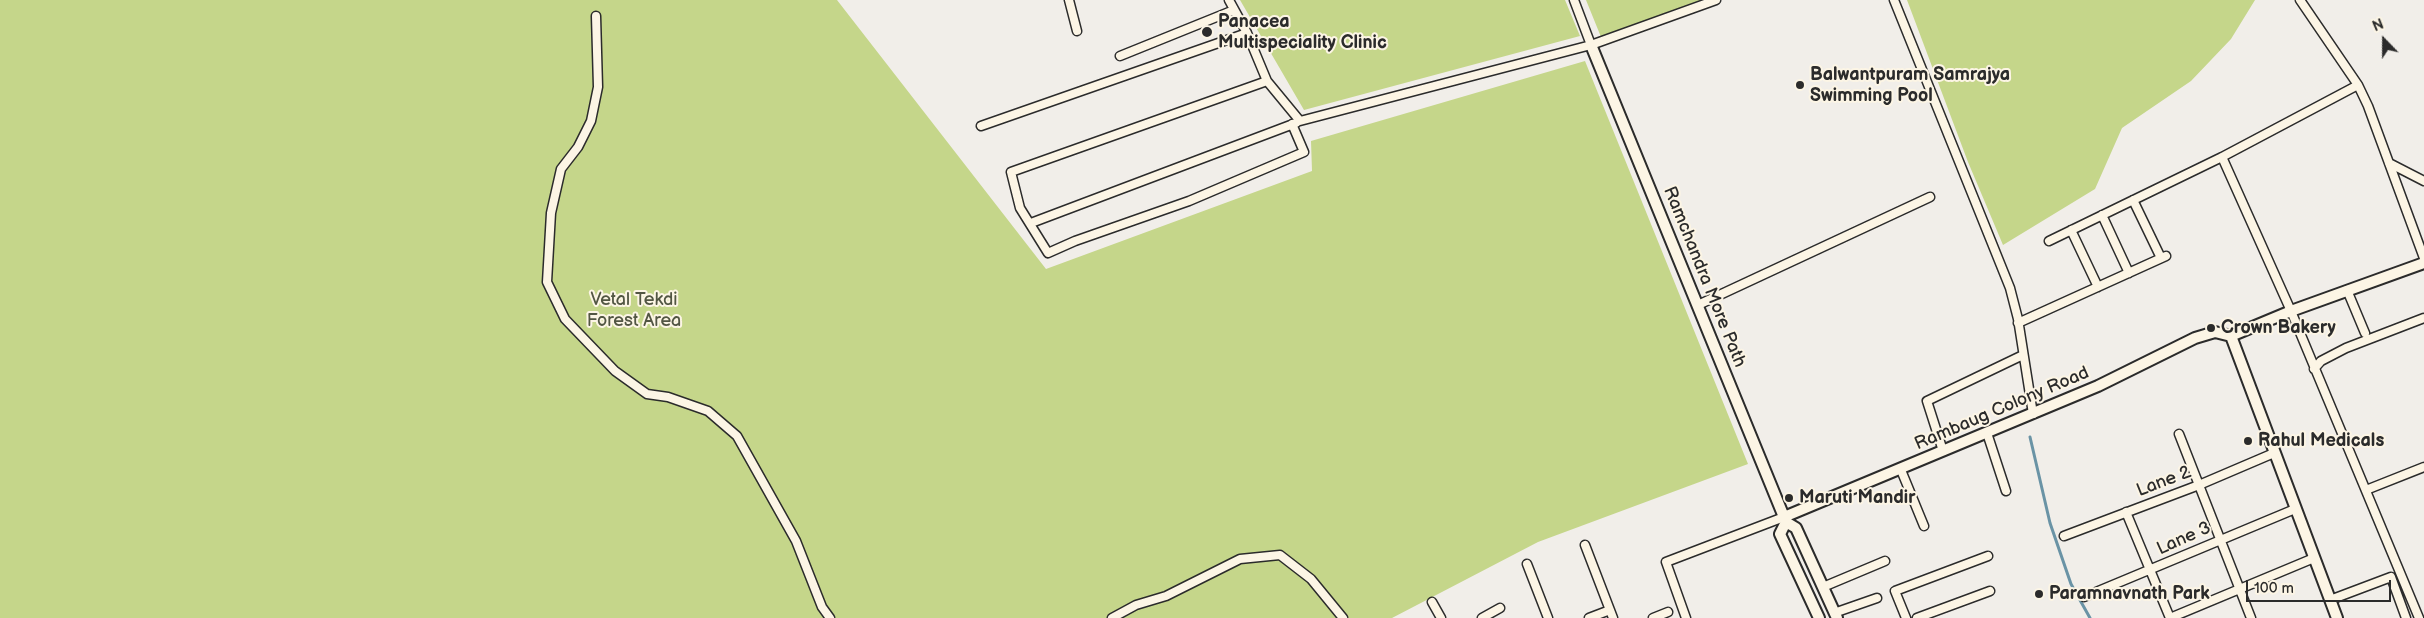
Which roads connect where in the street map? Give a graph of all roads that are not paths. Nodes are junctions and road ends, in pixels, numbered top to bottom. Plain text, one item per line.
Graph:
1 (1069, 0) edge
2 (1229, 0) edge
3 (1574, 0) edge
4 (1716, 0) edge
5 (1894, 0) edge
6 (2300, 0) edge
7 (1234, 10) junction
8 (596, 16) dead end
9 (1077, 31) dead end
10 (1247, 33) junction
11 (1591, 45) junction
12 (1120, 56) dead end
13 (1266, 81) junction
14 (2358, 85) junction
15 (1300, 121) junction
16 (1292, 124) junction
17 (981, 126) dead end
18 (2222, 157) junction
19 (2389, 163) junction
20 (2424, 180) edge
21 (1930, 197) dead end
22 (2133, 200) junction
23 (2102, 215) junction
24 (1031, 223) junction
25 (2071, 230) junction
26 (2049, 241) dead end
27 (2424, 258) edge
28 (2424, 263) edge
29 (2129, 273) junction
30 (2098, 287) junction
31 (2348, 290) junction
32 (1698, 305) junction
33 (2291, 311) junction
34 (2424, 318) edge
35 (2018, 324) junction
36 (2365, 333) dead end
37 (2230, 336) junction
38 (2023, 355) junction
39 (2314, 369) junction
40 (2033, 414) junction
41 (1987, 433) junction
42 (2179, 434) dead end
43 (1943, 451) junction
44 (2274, 453) junction
45 (2424, 467) edge
46 (1901, 470) junction
47 (2199, 485) junction
48 (2366, 490) junction
49 (2006, 491) dead end
50 (2295, 509) junction
51 (2126, 512) junction
52 (1785, 520) junction
53 (1924, 526) dead end
54 (2064, 536) dead end
55 (2221, 539) junction
56 (1585, 544) dead end
57 (1988, 556) dead end
58 (2314, 558) junction
59 (1885, 561) dead end
60 (1527, 564) dead end
61 (2151, 570) junction
62 (1823, 587) junction
63 (2240, 589) junction
64 (1990, 591) dead end
65 (2084, 597) dead end
66 (1877, 598) dead end
67 (2330, 600) junction
68 (1432, 602) dead end
69 (1500, 608) dead end
70 (1610, 610) junction
71 (1940, 610) junction
72 (1668, 612) dead end
73 (1836, 615) edge
74 (830, 618) edge
75 (1112, 618) edge
76 (1343, 618) edge
77 (1441, 618) edge
78 (1482, 618) edge
79 (1548, 618) edge
80 (1589, 618) edge
81 (1613, 618) edge
82 (1653, 618) edge
83 (1686, 618) edge
84 (1819, 618) edge
85 (1906, 618) edge
86 (1917, 618) edge
87 (1944, 618) edge
88 (2170, 618) edge
89 (2251, 618) edge
90 (2336, 618) edge
91 (2406, 618) edge
92 (2419, 618) edge

1 - 9 street
2 - 7 street
3 - 11 street
4 - 11 street
5 - 35 street
6 - 14 street
7 - 10 street
7 - 12 street
8 - 74 street
10 - 13 street
10 - 17 street
11 - 15 street
11 - 32 street, Ramchandra More Path
13 - 15 street
13 - 24 street
14 - 18 street
14 - 19 street
15 - 16 street
16 - 24 street
16 - 24 street
18 - 22 street
18 - 33 street
19 - 20 street
19 - 27 street
21 - 32 street
22 - 23 street
22 - 29 street
23 - 25 street
23 - 29 street
25 - 26 street
25 - 30 street
28 - 31 street, Rambaug Colony Road
29 - 30 street
30 - 35 street
31 - 33 street, Rambaug Colony Road
31 - 36 street
32 - 52 street, Ramchandra More Path
33 - 37 street, Rambaug Colony Road
33 - 39 street
34 - 39 street
35 - 38 street
37 - 40 street, Rambaug Colony Road
37 - 44 street
38 - 40 street
38 - 43 street
39 - 48 street
40 - 41 street, Rambaug Colony Road
41 - 43 street, Rambaug Colony Road
41 - 49 street
42 - 47 street
43 - 46 street, Rambaug Colony Road
44 - 47 street, Lane 2
44 - 50 street
45 - 48 street
46 - 52 street, Rambaug Colony Road
46 - 53 street
47 - 51 street, Lane 2
47 - 55 street
48 - 92 street
50 - 55 street, Lane 3
50 - 58 street
51 - 54 street, Lane 2
51 - 61 street
52 - 62 street, Ramchandra More Path
52 - 83 street
52 - 84 street, Ramchandra More Path
55 - 61 street, Lane 3
55 - 63 street
56 - 70 street
57 - 85 street
58 - 63 street
58 - 67 street
59 - 62 street
60 - 79 street
61 - 65 street, Lane 3
61 - 88 street
62 - 73 street, Ramchandra More Path
63 - 88 street
63 - 89 street
64 - 71 street
66 - 73 street
67 - 90 street
67 - 91 street
68 - 77 street
69 - 78 street
70 - 80 street
70 - 81 street
71 - 86 street
71 - 87 street
72 - 82 street
75 - 76 street

